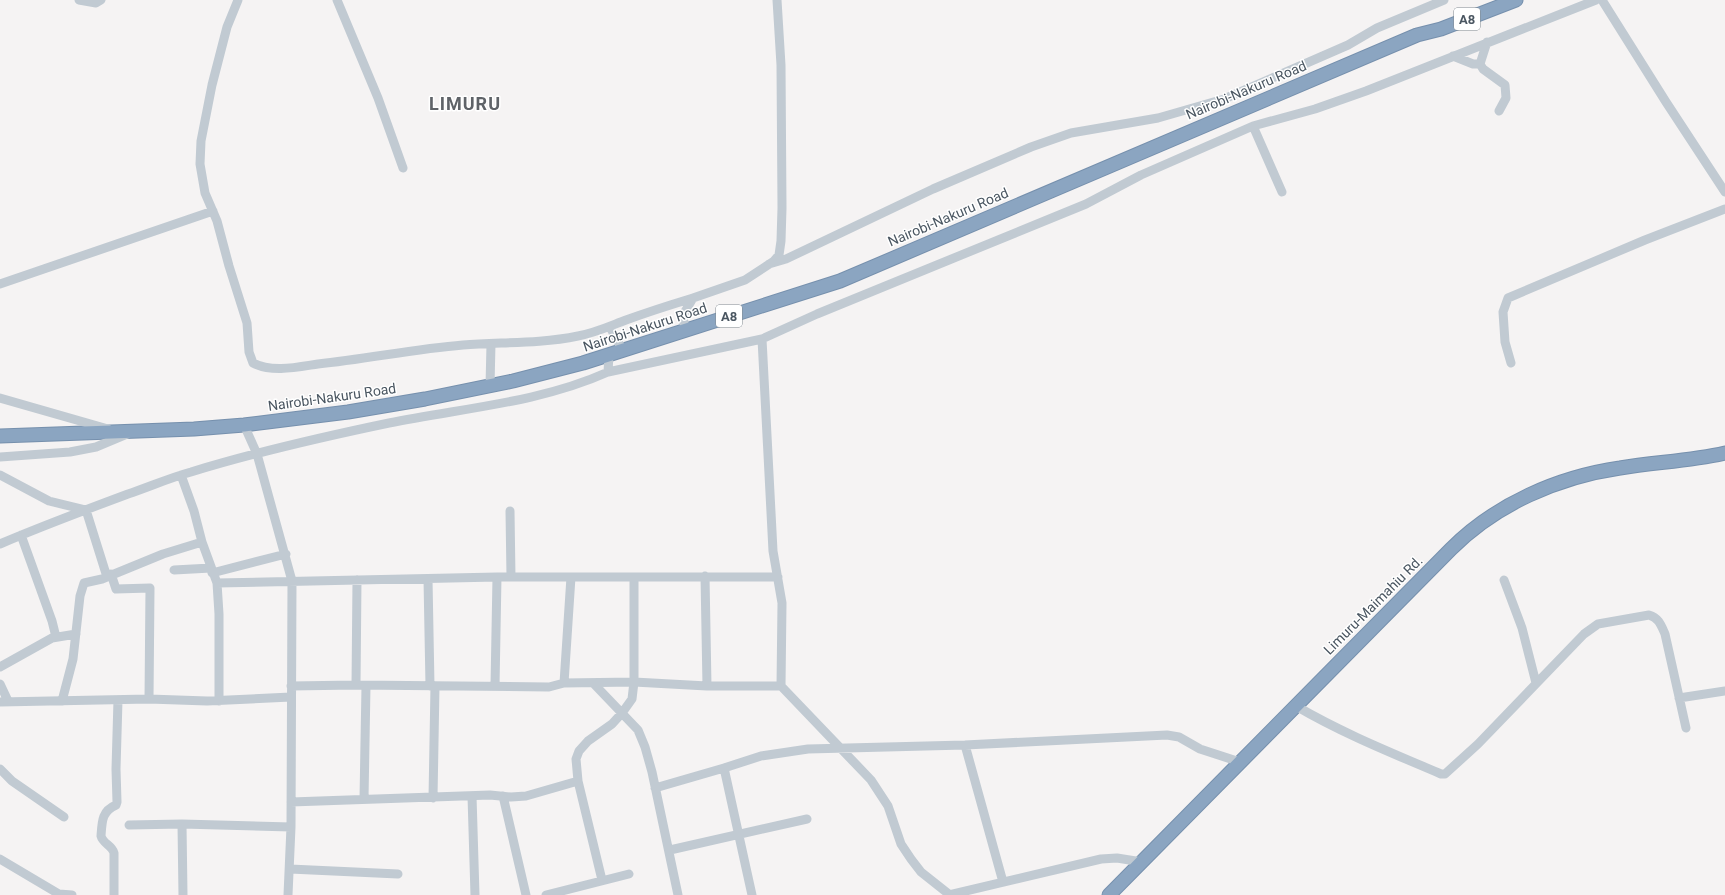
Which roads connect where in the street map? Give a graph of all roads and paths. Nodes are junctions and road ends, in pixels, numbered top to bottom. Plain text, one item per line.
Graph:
1 (79, 0) edge
2 (101, 0) edge
3 (238, 0) edge
4 (337, 0) edge
5 (777, 0) edge
6 (1444, 0) edge
7 (1492, 0) edge
8 (1516, 0) edge
9 (1596, 0) edge
10 (1602, 0) edge
11 (1417, 35) junction
12 (1487, 42) junction
13 (1453, 56) junction
14 (1480, 64) junction
15 (1224, 99) junction
16 (1499, 111) dead end
17 (1231, 114) junction
18 (1253, 126) junction
19 (403, 168) dead end
20 (1282, 192) dead end
21 (1725, 192) edge
22 (1725, 209) edge
23 (212, 211) junction
24 (770, 264) junction
25 (0, 284) edge
26 (693, 298) junction
27 (610, 327) junction
28 (685, 330) junction
29 (762, 339) junction
30 (491, 344) junction
31 (623, 350) junction
32 (609, 355) junction
33 (1511, 363) dead end
34 (608, 372) junction
35 (490, 386) junction
36 (0, 398) edge
37 (244, 425) junction
38 (126, 432) junction
39 (0, 436) edge
40 (1725, 452) edge
41 (257, 454) junction
42 (0, 457) edge
43 (182, 475) junction
44 (0, 476) edge
45 (86, 510) junction
46 (510, 511) dead end
47 (21, 535) junction
48 (202, 542) junction
49 (0, 544) edge
50 (286, 554) junction
51 (174, 570) dead end
52 (211, 570) junction
53 (109, 576) junction
54 (705, 576) junction
55 (511, 577) junction
56 (571, 577) junction
57 (778, 577) junction
58 (497, 578) junction
59 (634, 578) junction
60 (428, 579) junction
61 (357, 580) junction
62 (1504, 580) dead end
63 (292, 581) junction
64 (217, 583) junction
65 (76, 634) junction
66 (56, 636) junction
67 (0, 667) edge
68 (634, 682) junction
69 (564, 683) junction
70 (1536, 683) junction
71 (0, 684) edge
72 (594, 684) junction
73 (356, 685) junction
74 (291, 686) junction
75 (366, 686) junction
76 (432, 686) junction
77 (495, 686) junction
78 (707, 686) junction
79 (781, 686) junction
80 (1725, 691) edge
81 (291, 697) junction
82 (1679, 698) junction
83 (149, 699) junction
84 (118, 700) junction
85 (4, 701) edge
86 (62, 701) junction
87 (219, 701) junction
88 (1296, 706) junction
89 (622, 712) junction
90 (1686, 728) dead end
91 (965, 745) junction
92 (840, 748) junction
93 (1240, 762) junction
94 (724, 768) junction
95 (0, 769) edge
96 (578, 782) junction
97 (655, 788) junction
98 (472, 796) junction
99 (503, 796) junction
100 (433, 798) junction
101 (364, 799) junction
102 (291, 802) junction
103 (64, 817) dead end
104 (807, 819) dead end
105 (182, 824) junction
106 (129, 825) dead end
107 (290, 827) junction
108 (739, 834) junction
109 (670, 850) junction
110 (0, 859) edge
111 (1142, 862) junction
112 (290, 869) junction
113 (398, 874) dead end
114 (629, 874) dead end
115 (602, 880) junction
116 (1003, 882) junction
117 (59, 894) edge
118 (72, 895) edge
119 (114, 895) edge
120 (184, 895) edge
121 (288, 895) edge
122 (475, 895) edge
123 (526, 895) edge
124 (546, 895) edge
125 (678, 895) edge
126 (752, 895) edge
127 (950, 895) edge
128 (1109, 895) edge

1 - 2 street
3 - 23 street
4 - 19 street
5 - 24 street
6 - 15 street
7 - 11 highway, Nairobi-Nakuru Road / A8
8 - 11 highway, Nairobi-Nakuru Road / A8
9 - 12 street
10 - 21 street
11 - 17 highway, Nairobi-Nakuru Road / A8
12 - 13 street
12 - 14 street
13 - 14 street
13 - 18 street
14 - 16 street
15 - 17 street
15 - 24 street
17 - 28 highway, Nairobi-Nakuru Road / A8
18 - 20 street
18 - 29 street
22 - 33 street
23 - 25 street
23 - 30 street
24 - 26 street
26 - 27 street
26 - 28 street
27 - 30 street
27 - 31 street
28 - 31 highway, Nairobi-Nakuru Road / A8
29 - 34 street
29 - 57 street
30 - 35 street
31 - 32 highway, Nairobi-Nakuru Road / A8
32 - 34 street
32 - 35 highway, Nairobi-Nakuru Road / A8
34 - 41 street
35 - 37 highway, Nairobi-Nakuru Road / A8
36 - 38 street
37 - 38 highway, Nairobi-Nakuru Road / A8
37 - 41 street
38 - 39 highway, Nairobi-Nakuru Road / A8
38 - 42 street
40 - 88 highway, Limuru-Maimahiu Rd.
41 - 43 street
41 - 50 street
43 - 45 street
43 - 48 street
44 - 45 street
45 - 47 street
45 - 53 street
46 - 55 street
47 - 49 street
47 - 66 street
48 - 52 street
48 - 53 street
50 - 52 street
50 - 63 street
51 - 52 street
52 - 64 street
53 - 65 street
53 - 83 street
54 - 57 street
54 - 59 street
54 - 78 street
55 - 56 street
55 - 58 street
56 - 59 street
56 - 69 street
57 - 79 street
58 - 60 street
58 - 77 street
59 - 68 street
60 - 61 street
60 - 76 street
61 - 63 street
61 - 73 street
62 - 70 street
63 - 64 street
63 - 74 street
64 - 87 street
65 - 66 street
65 - 86 street
66 - 67 street
68 - 72 street
68 - 78 street
68 - 89 street
69 - 72 street
69 - 77 street
70 - 82 street
70 - 88 street
71 - 85 street
72 - 89 street
73 - 74 street
73 - 75 street
74 - 81 street
75 - 76 street
75 - 101 street
76 - 77 street
76 - 100 street
78 - 79 street
79 - 92 street
80 - 82 street
81 - 87 street
81 - 102 street
82 - 90 street
83 - 84 street
83 - 87 street
84 - 86 street
84 - 119 street
85 - 86 street
88 - 93 highway, Limuru-Maimahiu Rd.
89 - 96 street
89 - 97 street
91 - 92 street
91 - 93 street
91 - 116 street
92 - 94 street
92 - 127 street
93 - 111 highway, Limuru-Maimahiu Rd.
94 - 97 street
94 - 108 street
95 - 103 street
96 - 99 street
96 - 115 street
97 - 109 street
98 - 99 street
98 - 100 street
98 - 122 street
99 - 123 street
100 - 101 street
101 - 102 street
102 - 107 street
104 - 108 street
105 - 106 street
105 - 107 street
105 - 120 street
107 - 112 street
108 - 109 street
108 - 126 street
109 - 125 street
110 - 117 street
111 - 116 street
111 - 128 highway, Limuru-Maimahiu Rd.
112 - 113 street
112 - 121 street
114 - 115 street
115 - 124 street
116 - 127 street
117 - 118 street

